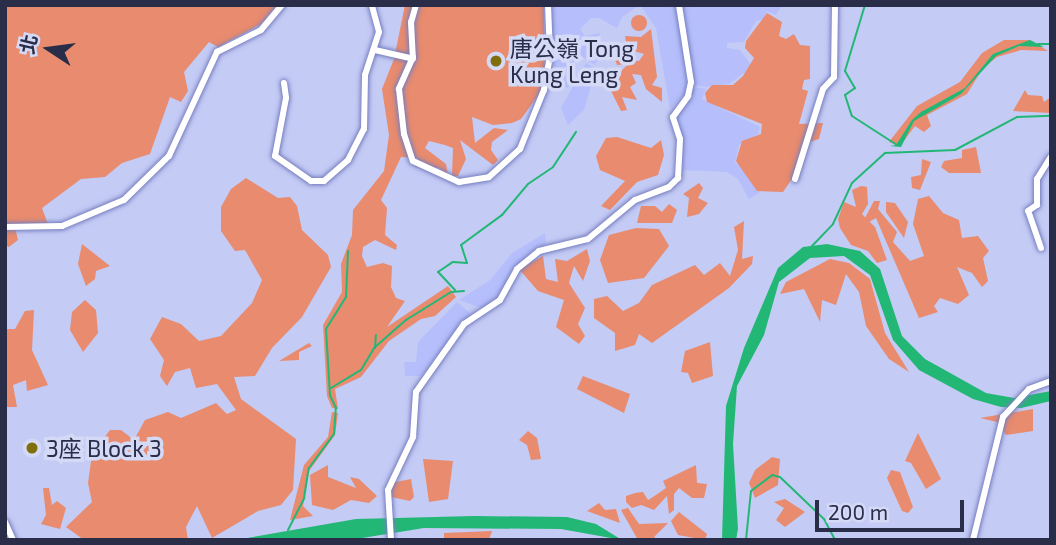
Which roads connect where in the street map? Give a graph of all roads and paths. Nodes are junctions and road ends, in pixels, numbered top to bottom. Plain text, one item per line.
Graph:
1 (282, 5) edge
2 (372, 5) edge
3 (416, 5) edge
4 (548, 5) edge
5 (679, 5) edge
6 (835, 5) edge
7 (375, 50) junction
8 (413, 59) junction
9 (284, 83) dead end
10 (1051, 157) edge
11 (794, 179) dead end
12 (5, 228) edge
13 (1041, 248) dead end
14 (1051, 381) edge
15 (5, 522) edge
16 (391, 538) edge
17 (13, 540) edge
18 (973, 540) edge

1 - 12 street
2 - 7 street
3 - 8 street
4 - 8 street
5 - 16 street
6 - 11 street
7 - 8 street
7 - 9 street
10 - 13 street
14 - 18 street
15 - 17 street

